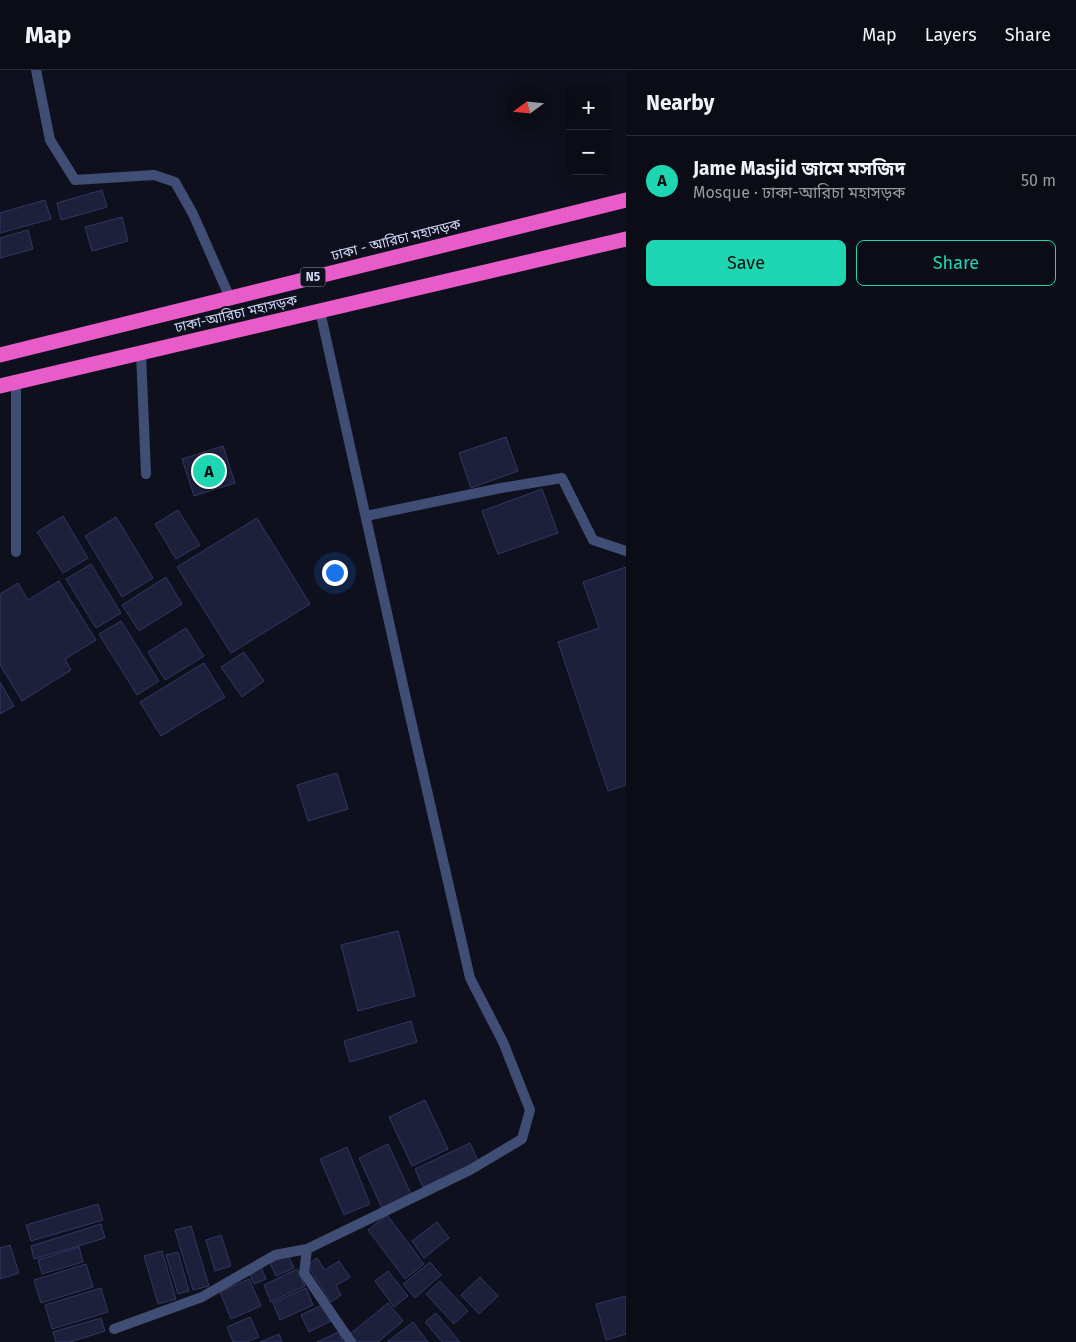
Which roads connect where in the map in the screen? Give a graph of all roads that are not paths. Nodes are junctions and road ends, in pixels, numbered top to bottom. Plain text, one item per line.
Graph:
1 (36, 70) edge
2 (626, 200) edge
3 (626, 239) edge
4 (230, 298) junction
5 (320, 311) junction
6 (141, 352) junction
7 (0, 354) edge
8 (16, 382) junction
9 (0, 386) edge
10 (146, 474) dead end
11 (366, 516) junction
12 (626, 551) edge
13 (16, 552) dead end
14 (307, 1249) junction
15 (114, 1329) dead end
16 (351, 1342) edge

1 - 4 street
2 - 4 highway, ঢাকা - আরিচা মহাসড়ক / N5
3 - 5 highway, ঢাকা-আরিচা মহাসড়ক
4 - 7 highway, ঢাকা - আরিচা মহাসড়ক / N5
5 - 6 highway, ঢাকা-আরিচা মহাসড়ক
5 - 11 street
6 - 8 highway, ঢাকা-আরিচা মহাসড়ক
6 - 10 street
8 - 9 highway, ঢাকা-আরিচা মহাসড়ক
8 - 13 street
11 - 12 street
11 - 14 street
14 - 15 street
14 - 16 street

